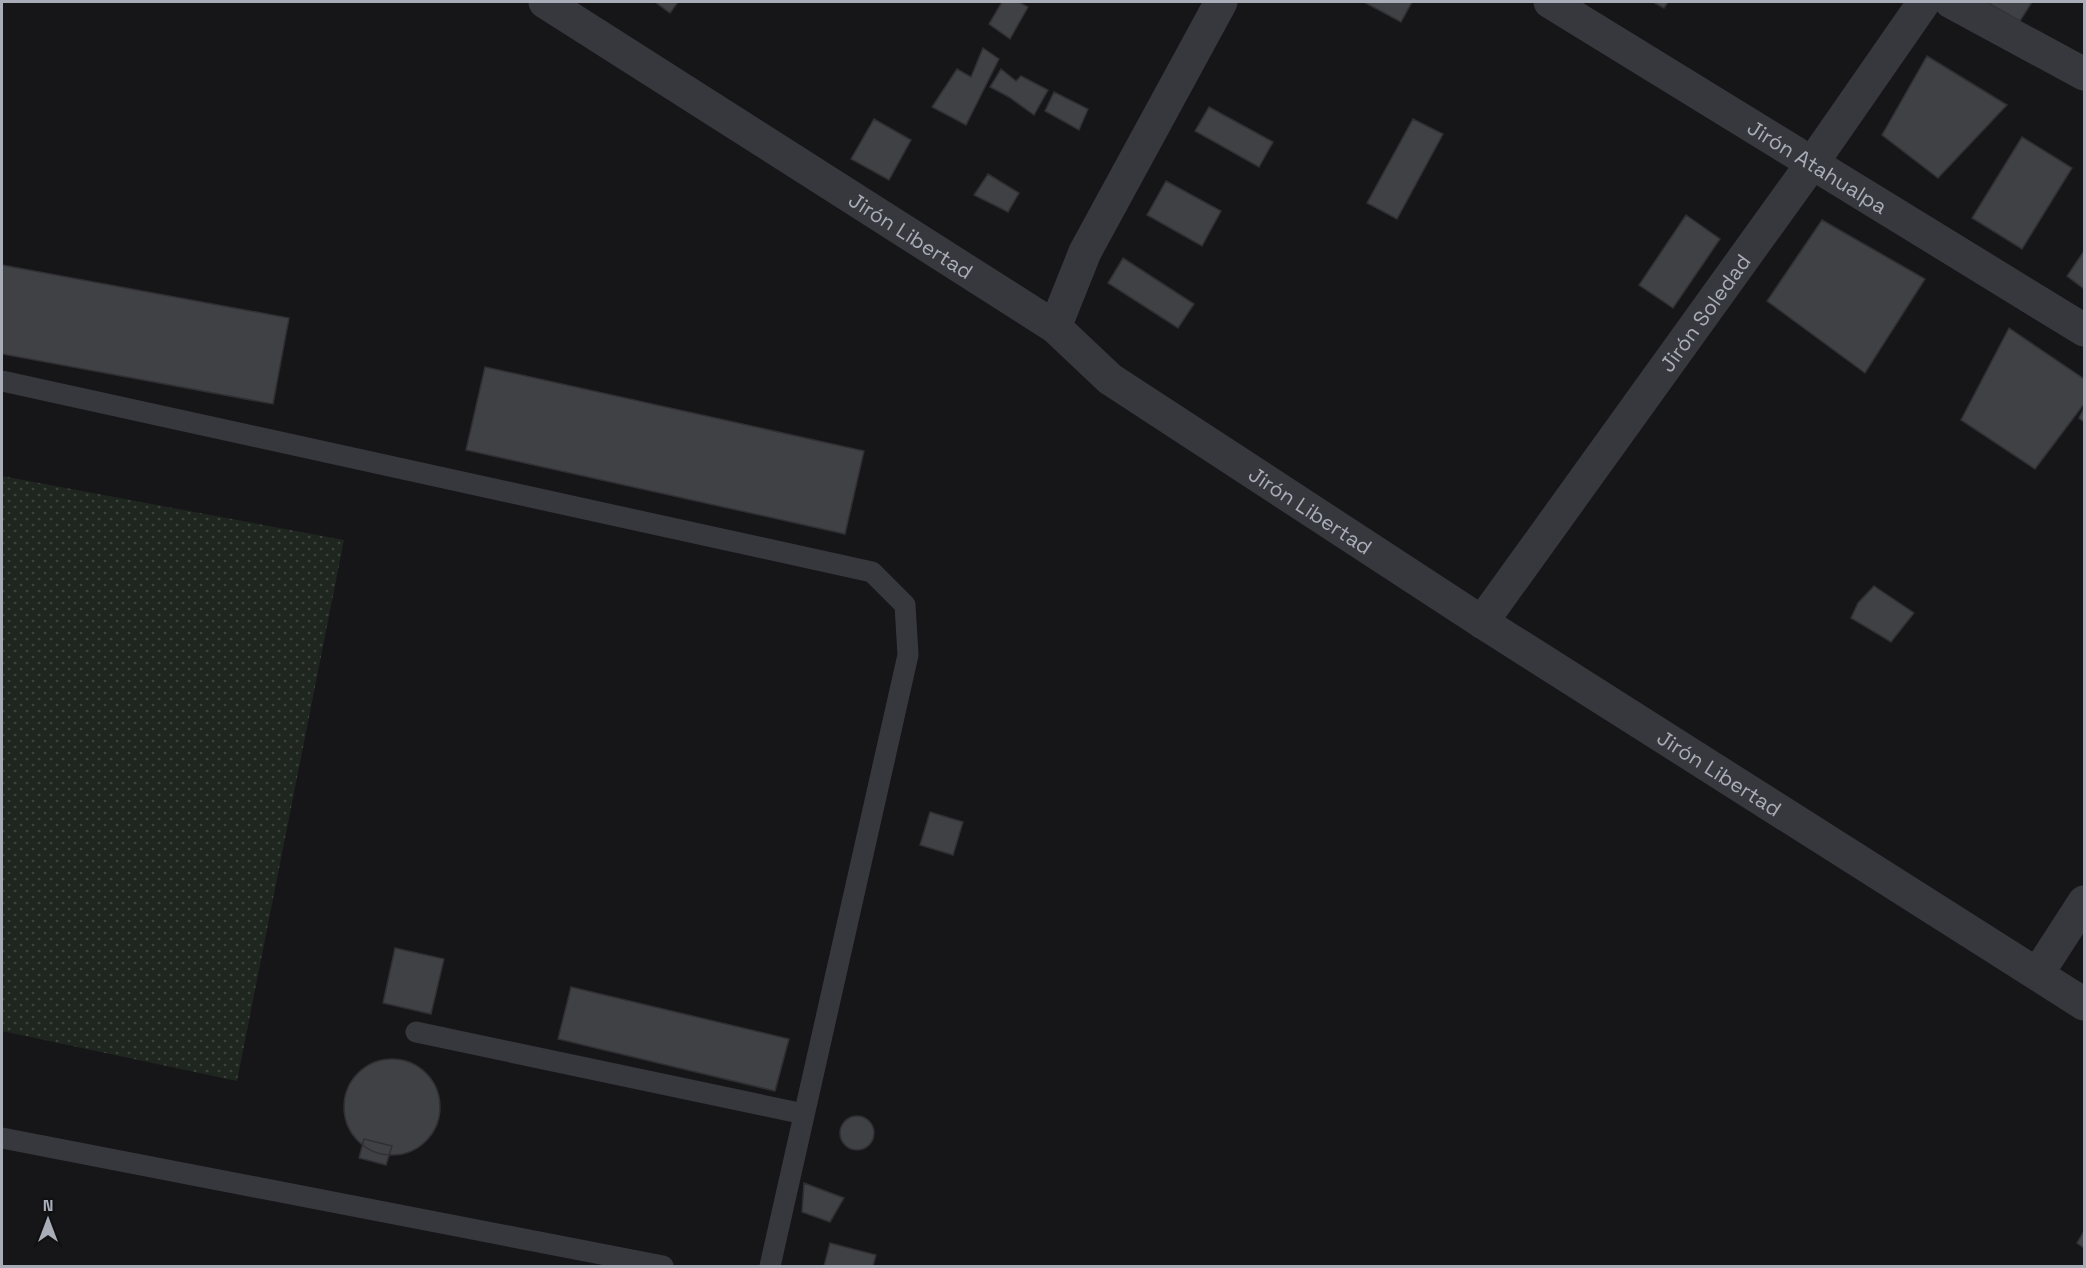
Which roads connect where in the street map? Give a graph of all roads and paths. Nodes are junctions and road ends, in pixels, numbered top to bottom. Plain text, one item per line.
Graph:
1 (545, 2) edge
2 (1221, 2) edge
3 (1550, 2) edge
4 (1924, 2) edge
5 (1951, 2) edge
6 (2085, 74) edge
7 (1813, 162) junction
8 (1055, 327) junction
9 (2085, 330) edge
10 (2, 381) edge
11 (1482, 622) junction
12 (2085, 902) edge
13 (2038, 973) junction
14 (2085, 1004) edge
15 (416, 1032) dead end
16 (804, 1113) junction
17 (2, 1138) edge
18 (663, 1266) edge
19 (770, 1266) edge

1 - 8 street, Jirón Libertad
2 - 8 street
3 - 7 street, Jirón Atahualpa
4 - 7 street, Jirón Soledad
5 - 6 street
7 - 9 street, Jirón Atahualpa
7 - 11 street, Jirón Soledad
8 - 11 street, Jirón Libertad
10 - 16 lane
11 - 13 street, Jirón Libertad
12 - 13 street
13 - 14 street, Jirón Libertad
15 - 16 lane
16 - 19 lane
17 - 18 lane

